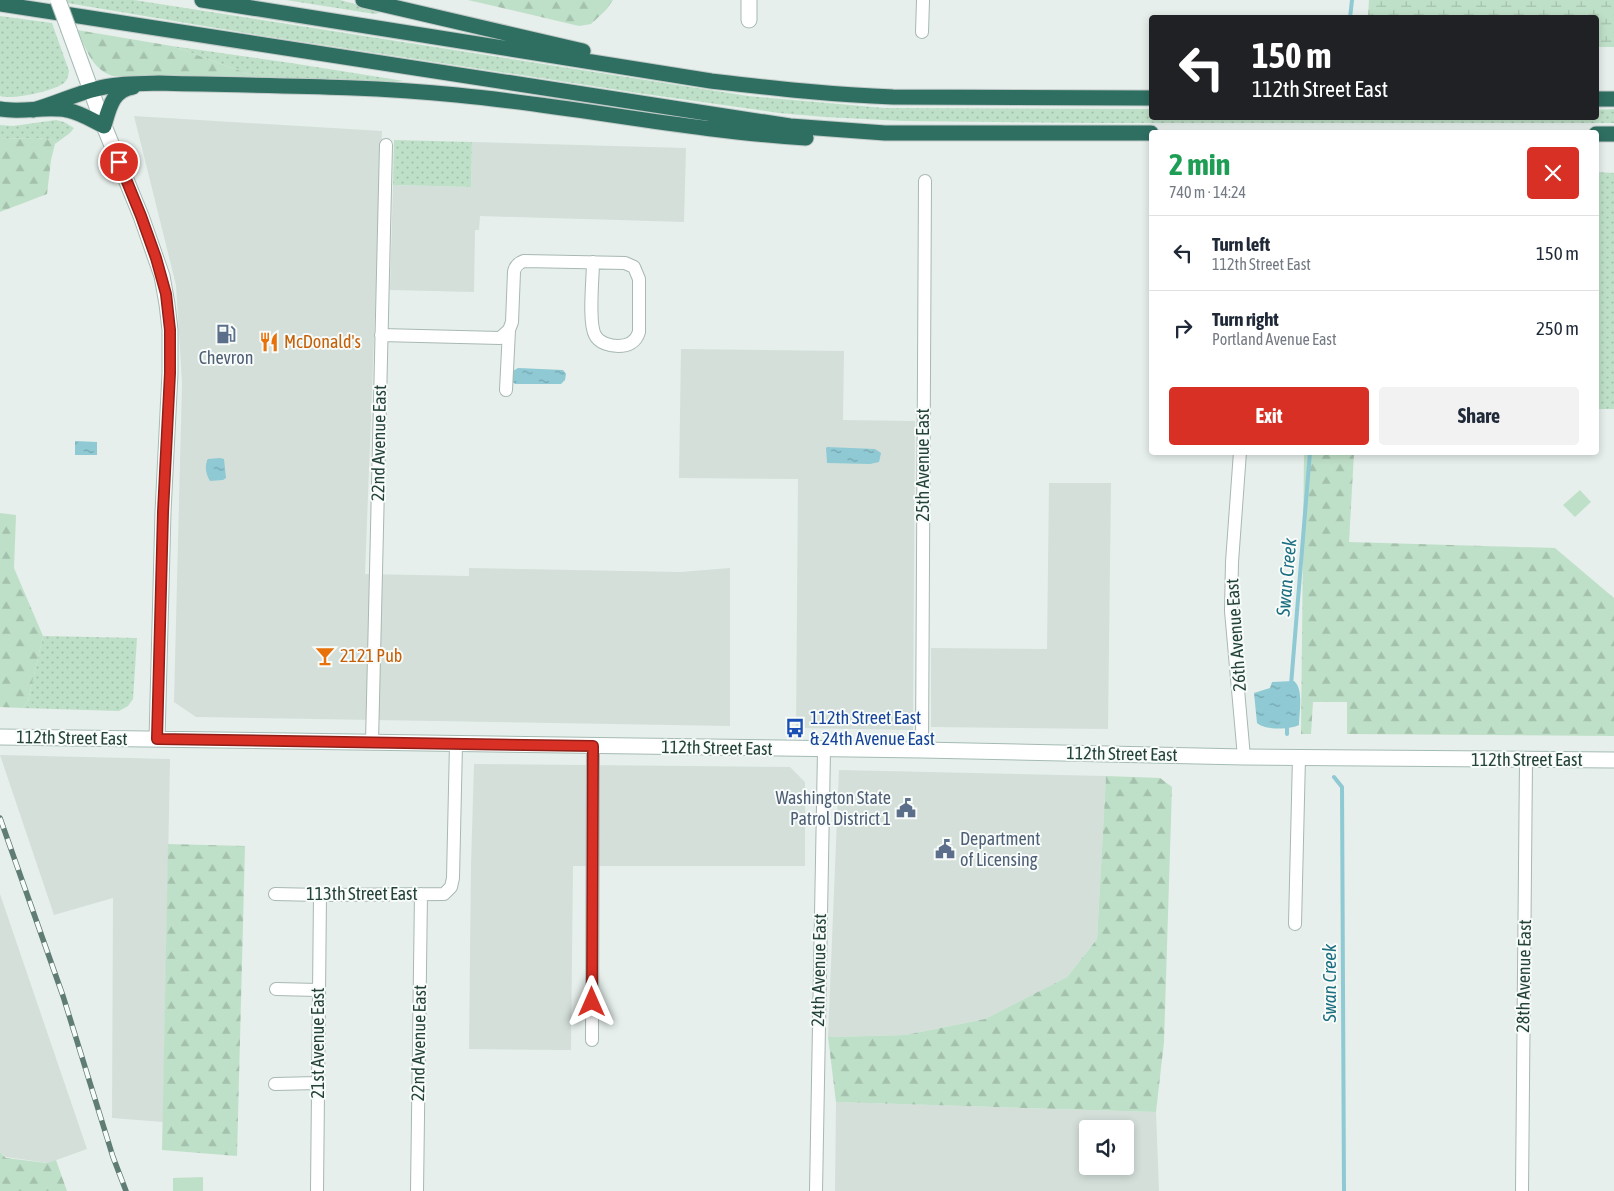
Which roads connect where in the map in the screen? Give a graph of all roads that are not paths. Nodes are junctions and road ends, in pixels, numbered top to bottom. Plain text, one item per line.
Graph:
1 (58, 0) edge
2 (202, 0) edge
3 (363, 0) edge
4 (749, 0) edge
5 (923, 0) edge
6 (0, 4) edge
7 (749, 20) dead end
8 (922, 32) dead end
9 (711, 81) junction
10 (159, 83) junction
11 (91, 90) junction
12 (1149, 98) edge
13 (1599, 99) edge
14 (1614, 99) edge
15 (0, 109) edge
16 (33, 110) junction
17 (104, 126) junction
18 (885, 133) junction
19 (1149, 133) edge
20 (1599, 134) edge
21 (1614, 134) edge
22 (386, 144) dead end
23 (924, 181) dead end
24 (593, 262) junction
25 (508, 330) junction
26 (381, 335) junction
27 (506, 390) dead end
28 (1240, 455) edge
29 (0, 737) edge
30 (157, 739) junction
31 (372, 742) junction
32 (456, 744) junction
33 (593, 746) junction
34 (824, 750) junction
35 (922, 750) junction
36 (1244, 757) junction
37 (1299, 757) junction
38 (1526, 760) junction
39 (1614, 760) edge
40 (275, 894) dead end
41 (420, 894) junction
42 (320, 895) junction
43 (1295, 924) dead end
44 (276, 989) dead end
45 (318, 990) junction
46 (592, 1040) dead end
47 (318, 1083) junction
48 (275, 1084) dead end
49 (317, 1191) edge
50 (417, 1191) edge
51 (816, 1191) edge
52 (1522, 1191) edge

1 - 11 main road, bridge
2 - 9 highway
3 - 9 highway
4 - 7 main road
5 - 8 street
6 - 18 highway
9 - 12 highway
10 - 11 highway
10 - 17 highway
10 - 18 highway
11 - 16 highway
11 - 17 main road
13 - 14 highway
15 - 16 highway
16 - 17 highway
17 - 30 main road
18 - 19 highway
20 - 21 highway
22 - 26 street, 22nd Avenue East
23 - 35 street, 25th Avenue East
24 - 24 street
24 - 25 street
25 - 26 street
25 - 27 street
26 - 31 street, 22nd Avenue East
28 - 36 street, 26th Avenue East
29 - 30 main road, 112th Street East
30 - 31 main road, 112th Street East
31 - 32 main road, 112th Street East
32 - 33 main road, 112th Street East
32 - 41 street, 113th Street East
33 - 34 main road, 112th Street East
33 - 46 street
34 - 35 main road, 112th Street East
34 - 51 street, 24th Avenue East
35 - 36 main road, 112th Street East
36 - 37 main road, 112th Street East
37 - 38 main road, 112th Street East
37 - 43 street
38 - 39 main road, 112th Street East
38 - 52 street, 28th Avenue East
40 - 42 street, 113th Street East
41 - 42 street, 113th Street East
41 - 50 street, 22nd Avenue East
42 - 45 street, 21st Avenue East
44 - 45 street
45 - 47 street, 21st Avenue East
47 - 48 street
47 - 49 street, 21st Avenue East

